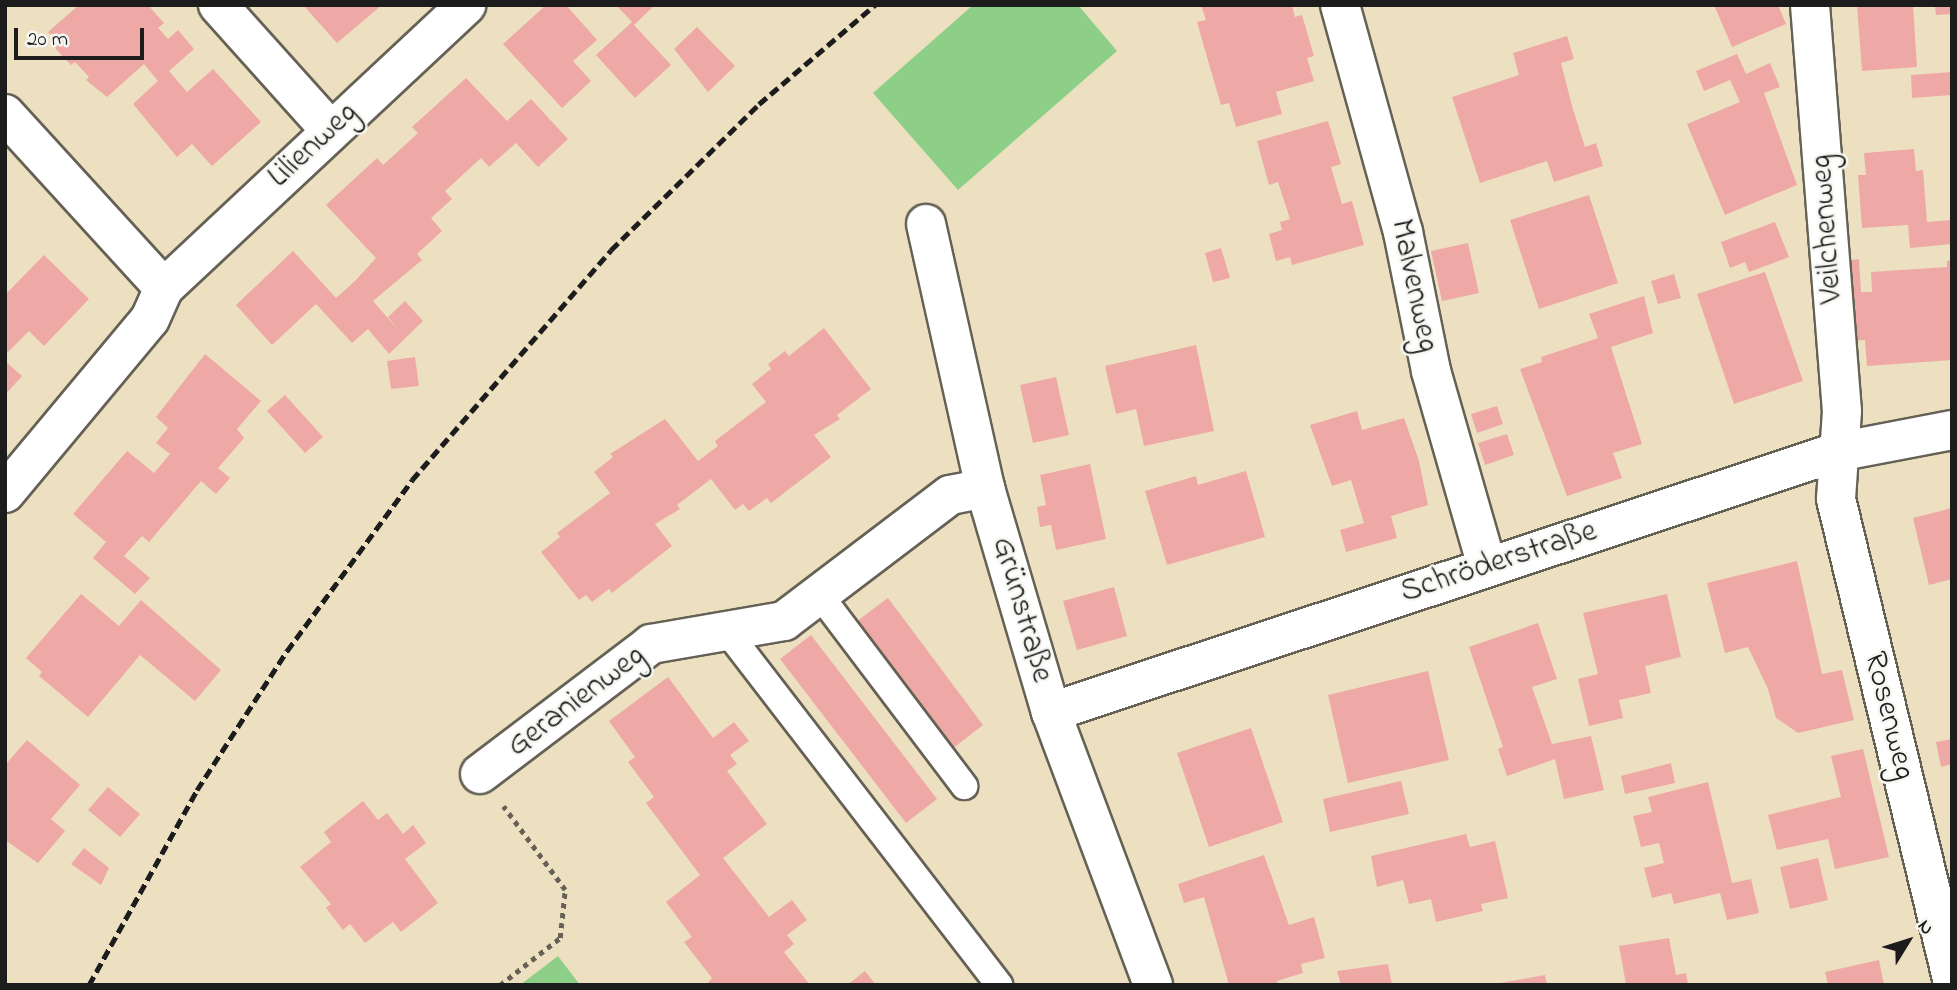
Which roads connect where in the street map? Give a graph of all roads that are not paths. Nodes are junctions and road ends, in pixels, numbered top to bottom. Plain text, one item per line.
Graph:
1 (218, 5) edge
2 (466, 5) edge
3 (1340, 5) edge
4 (1810, 5) edge
5 (5, 114) edge
6 (330, 130) junction
7 (926, 224) dead end
8 (164, 288) junction
9 (1952, 430) edge
10 (1837, 452) junction
11 (985, 488) junction
12 (5, 494) edge
13 (1487, 566) junction
14 (819, 594) junction
15 (726, 630) junction
16 (1051, 712) junction
17 (480, 774) road end
18 (964, 786) dead end
19 (1952, 980) edge
20 (999, 985) edge
21 (1153, 985) edge

1 - 6 street
2 - 6 street, Lilienweg
3 - 13 street, Malvenweg
4 - 10 street, Veilchenweg
5 - 8 street
6 - 8 street, Lilienweg
7 - 11 street, Grünstraße
8 - 12 street, Lilienweg
9 - 10 street, Schröderstraße
10 - 13 street, Schröderstraße
10 - 19 street, Rosenweg
11 - 14 street, Geranienweg
11 - 16 street, Grünstraße
13 - 16 street, Schröderstraße
14 - 15 street, Geranienweg
14 - 18 lane
15 - 17 street, Geranienweg
15 - 20 lane
16 - 21 street, Grünstraße

